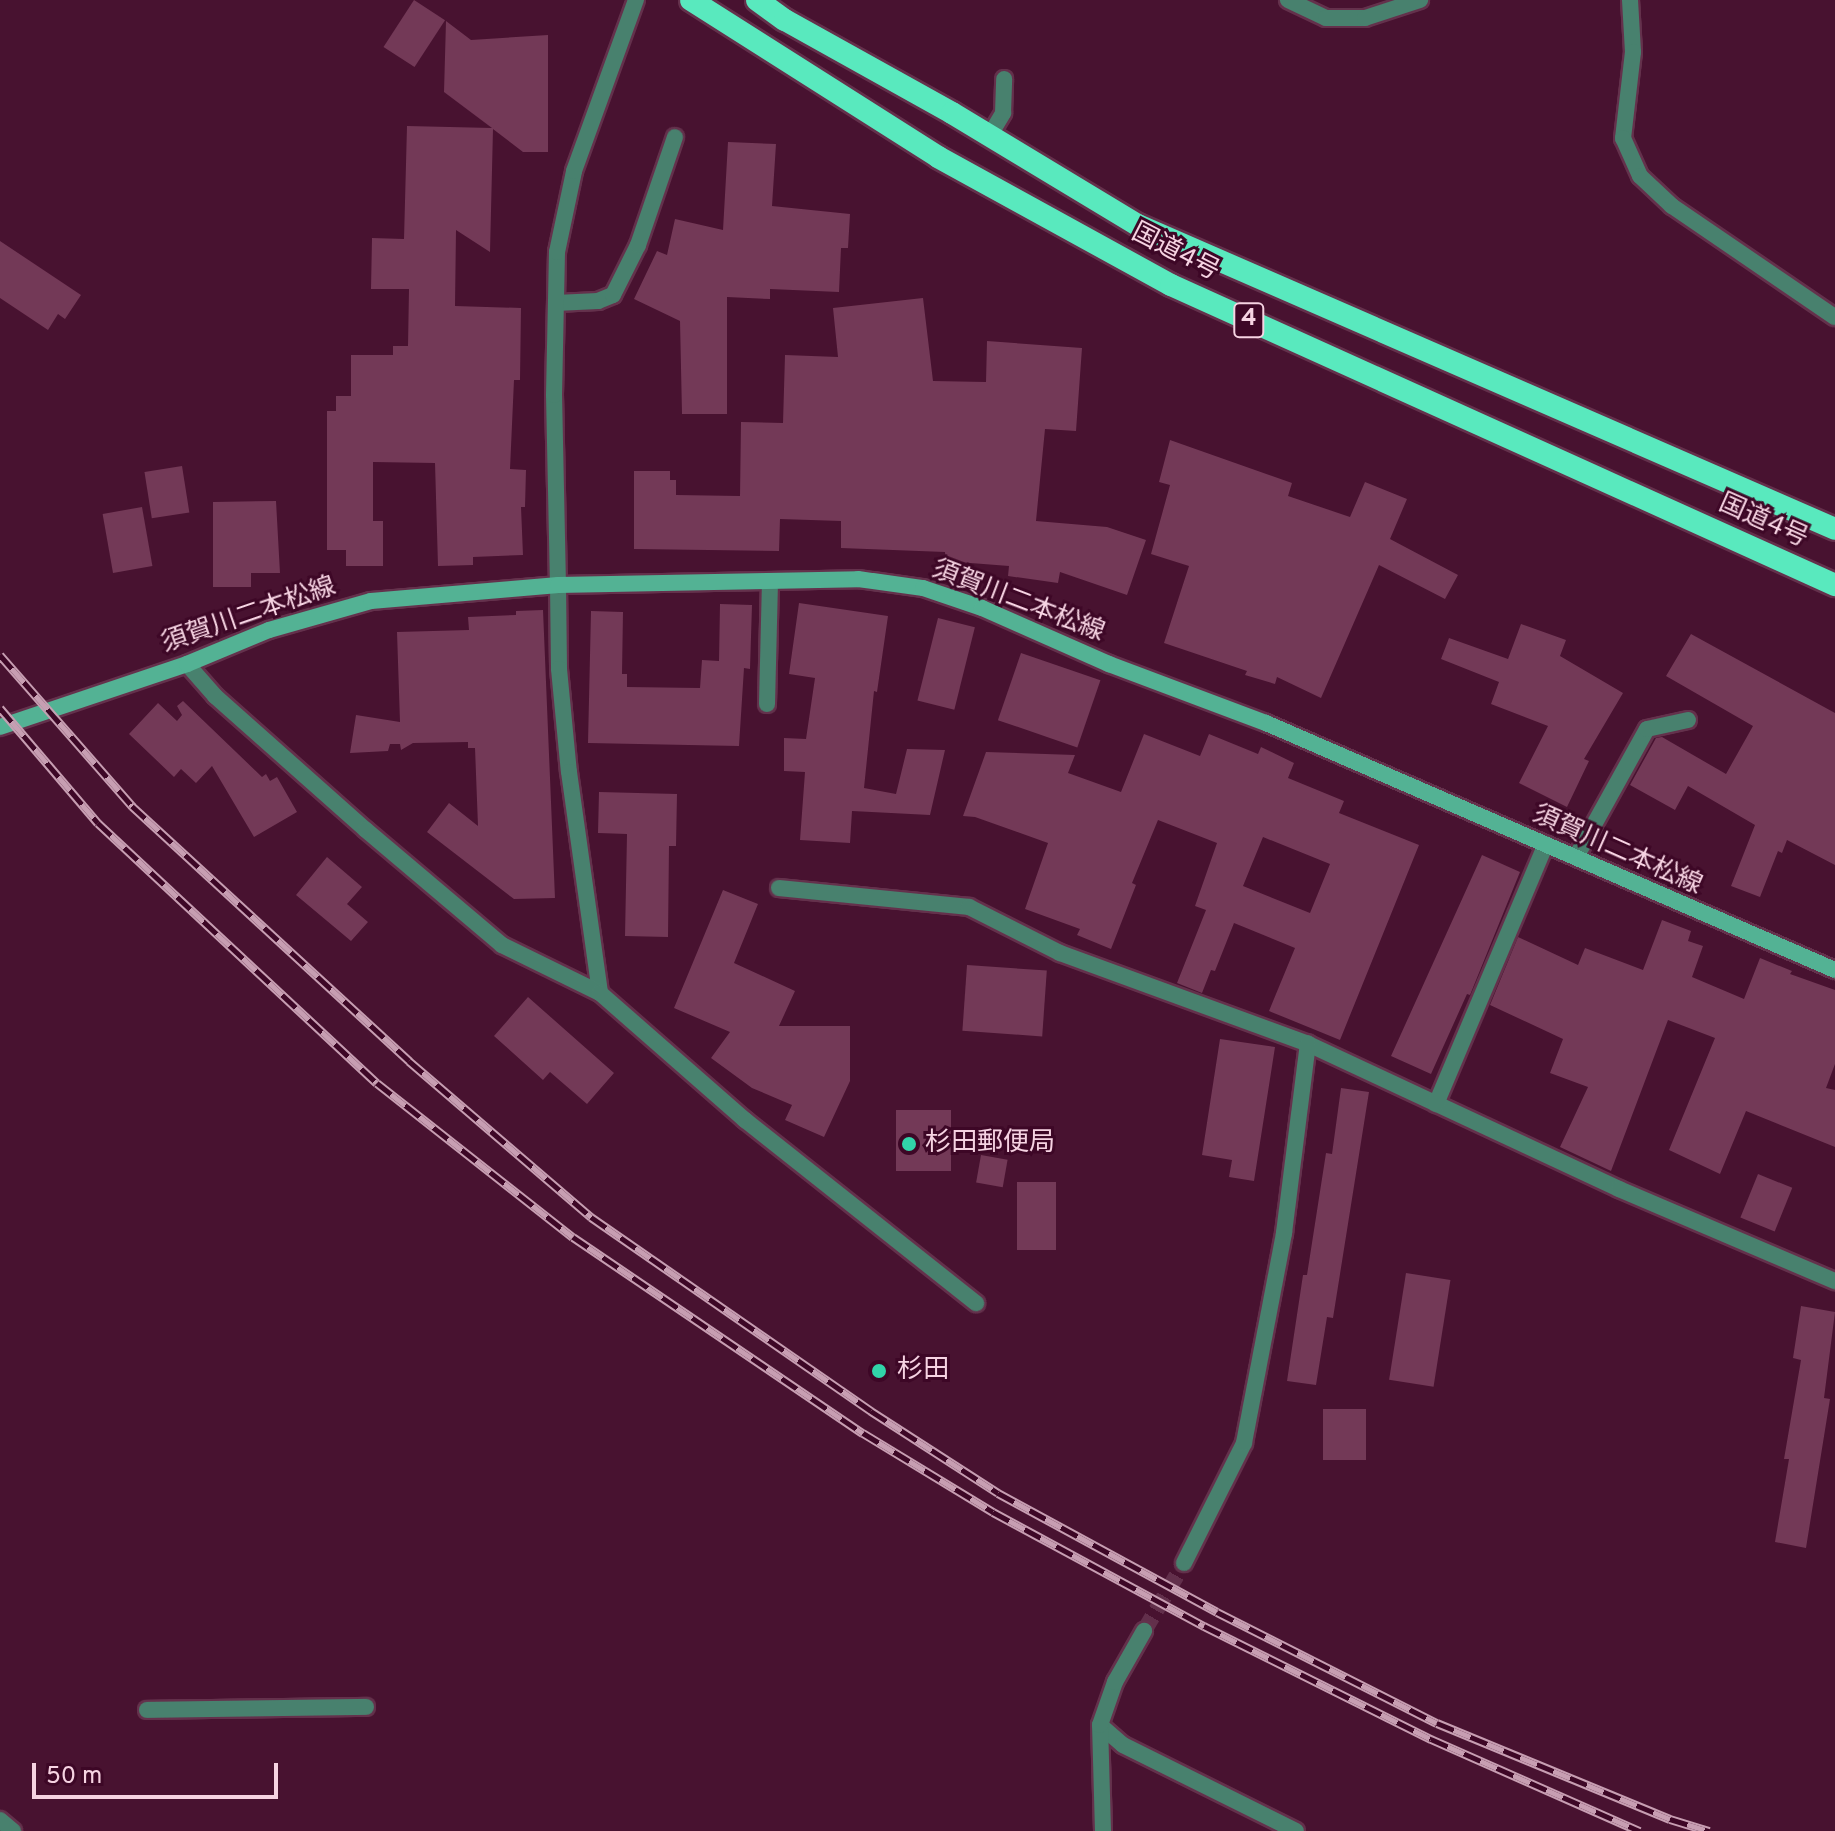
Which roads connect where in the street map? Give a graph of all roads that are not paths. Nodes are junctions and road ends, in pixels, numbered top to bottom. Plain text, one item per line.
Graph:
1 (636, 0) edge
2 (691, 0) edge
3 (757, 0) edge
4 (1288, 0) edge
5 (1420, 0) edge
6 (1630, 0) edge
7 (1004, 79) dead end
8 (990, 135) junction
9 (675, 137) dead end
10 (556, 303) junction
11 (1835, 317) edge
12 (1835, 529) edge
13 (770, 581) junction
14 (558, 585) junction
15 (1835, 585) edge
16 (187, 664) junction
17 (767, 704) dead end
18 (1688, 720) dead end
19 (0, 727) edge
20 (1546, 844) junction
21 (1576, 857) junction
22 (779, 888) dead end
23 (1835, 970) edge
24 (600, 993) junction
25 (1308, 1044) junction
26 (1436, 1104) junction
27 (1835, 1281) edge
28 (976, 1303) dead end
29 (1184, 1563) tunnel mouth
30 (1144, 1631) tunnel mouth
31 (366, 1707) dead end
32 (147, 1710) dead end
33 (1100, 1725) junction
34 (0, 1820) edge
35 (13, 1831) edge
36 (1103, 1831) edge
37 (1296, 1831) edge

1 - 10 street
2 - 15 highway, 国道4号 / 4
3 - 8 highway, 国道4号 / 4
4 - 5 street
6 - 11 street
7 - 8 street
8 - 12 highway, 国道4号 / 4
9 - 10 street
10 - 14 street
13 - 14 main road, 須賀川二本松線
13 - 17 street
13 - 20 main road, 須賀川二本松線
14 - 16 main road, 須賀川二本松線
14 - 24 street
16 - 19 main road, 須賀川二本松線
16 - 24 street
18 - 21 street
20 - 21 main road, 須賀川二本松線
20 - 26 street
21 - 23 main road, 須賀川二本松線
22 - 25 street
24 - 28 street
25 - 26 street
25 - 29 street
26 - 27 street
30 - 33 street
31 - 32 street
33 - 36 street
33 - 37 street
34 - 35 street

